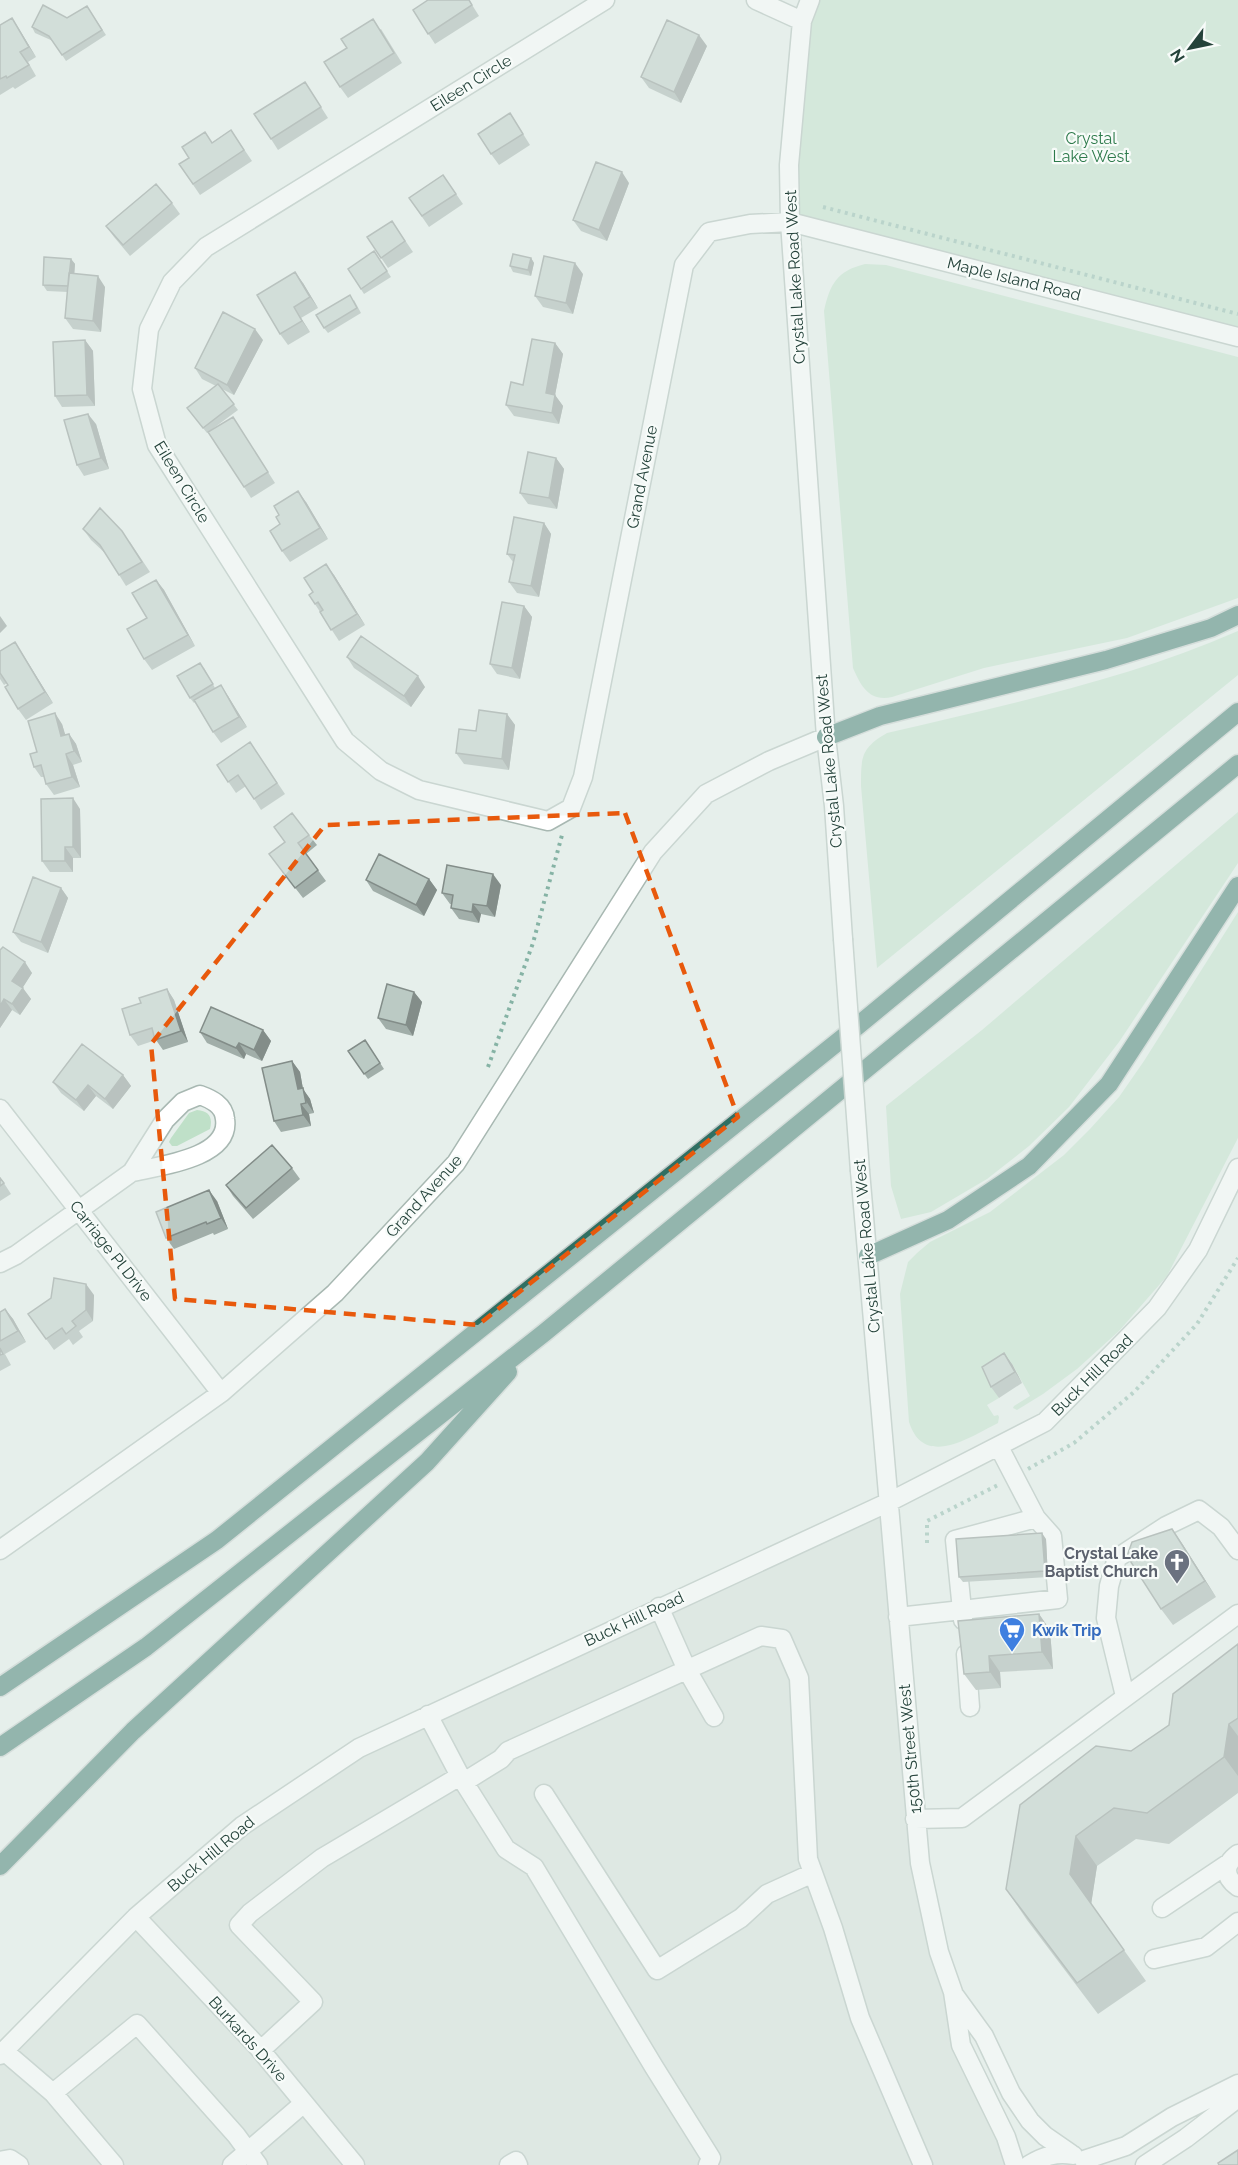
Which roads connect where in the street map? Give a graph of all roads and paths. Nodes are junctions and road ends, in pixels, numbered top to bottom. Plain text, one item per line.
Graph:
1 (605, 0) edge
2 (756, 0) edge
3 (810, 0) edge
4 (802, 21) junction
5 (823, 207) dead end
6 (790, 222) junction
7 (1238, 314) edge
8 (1238, 337) edge
9 (1238, 615) edge
10 (1238, 712) edge
11 (826, 737) junction
12 (1238, 764) edge
13 (566, 811) junction
14 (1238, 886) edge
15 (488, 1067) dead end
16 (0, 1109) edge
17 (1238, 1168) edge
18 (132, 1172) junction
19 (79, 1210) junction
20 (868, 1256) junction
21 (1238, 1258) edge
22 (0, 1263) edge
23 (544, 1333) junction
24 (221, 1393) junction
25 (999, 1447) junction
26 (1015, 1477) junction
27 (889, 1502) junction
28 (1036, 1518) junction
29 (927, 1543) dead end
30 (0, 1550) edge
31 (1238, 1550) edge
32 (659, 1607) junction
33 (962, 1610) junction
34 (1238, 1614) edge
35 (898, 1617) junction
36 (687, 1670) junction
37 (0, 1687) edge
38 (1125, 1696) junction
39 (970, 1707) dead end
40 (428, 1715) junction
41 (714, 1717) dead end
42 (0, 1747) edge
43 (462, 1779) junction
44 (544, 1794) dead end
45 (915, 1819) junction
46 (1233, 1859) edge
47 (0, 1866) edge
48 (813, 1873) junction
49 (1238, 1887) edge
50 (1162, 1908) dead end
51 (136, 1917) junction
52 (1238, 1922) edge
53 (1154, 1959) dead end
54 (953, 1992) junction
55 (261, 2050) junction
56 (2, 2053) edge
57 (1238, 2085) edge
58 (53, 2093) junction
59 (1238, 2098) edge
60 (304, 2103) junction
61 (253, 2158) edge
62 (1082, 2160) edge
63 (0, 2161) edge
64 (19, 2165) edge
65 (114, 2165) edge
66 (232, 2165) edge
67 (355, 2165) edge
68 (509, 2165) edge
69 (518, 2165) edge
70 (708, 2165) edge
71 (923, 2165) edge
72 (1015, 2165) edge
73 (1029, 2165) edge
74 (1145, 2165) edge

1 - 13 street, Eileen Circle
2 - 4 street
3 - 4 street, Crystal Lake Road West
4 - 6 street, Crystal Lake Road West
5 - 7 path
6 - 8 street, Maple Island Road
6 - 11 street, Crystal Lake Road West
6 - 13 street, Grand Avenue
9 - 11 highway
10 - 37 highway
11 - 20 street, Crystal Lake Road West, bridge
11 - 24 street, Grand Avenue
12 - 23 highway
13 - 15 path
14 - 20 highway
16 - 19 street, Carriage Pl Drive
17 - 25 street, Buck Hill Road
18 - 18 street
18 - 19 street
19 - 22 street
19 - 24 street, Carriage Pl Drive
20 - 27 street, Crystal Lake Road West
21 - 26 path
23 - 42 highway
23 - 47 highway
24 - 30 street, Grand Avenue
25 - 26 street
25 - 27 street, Buck Hill Road
26 - 28 street
26 - 29 path
27 - 32 street, Buck Hill Road
27 - 35 street, 150th Street West
28 - 33 street
28 - 33 street
31 - 38 street
32 - 36 street
32 - 40 street, Buck Hill Road
33 - 35 street
33 - 39 street
34 - 38 street
35 - 45 street, 150th Street West
36 - 41 street
36 - 43 street
36 - 48 street
38 - 45 street
40 - 43 street
40 - 51 street, Buck Hill Road
43 - 55 street
43 - 70 street
44 - 48 street
45 - 54 street, 150th Street West
46 - 49 street
46 - 50 street
48 - 71 street
51 - 55 street, Burkards Drive
51 - 56 street, Buck Hill Road
52 - 53 street
54 - 62 street, 150th Street West
54 - 72 street, 150th Street West
55 - 60 street, Burkards Drive
56 - 58 street
57 - 62 street
58 - 61 street
58 - 65 street
59 - 74 street
60 - 61 street
60 - 67 street, Burkards Drive
61 - 66 street
62 - 73 street
63 - 64 street
68 - 69 street

